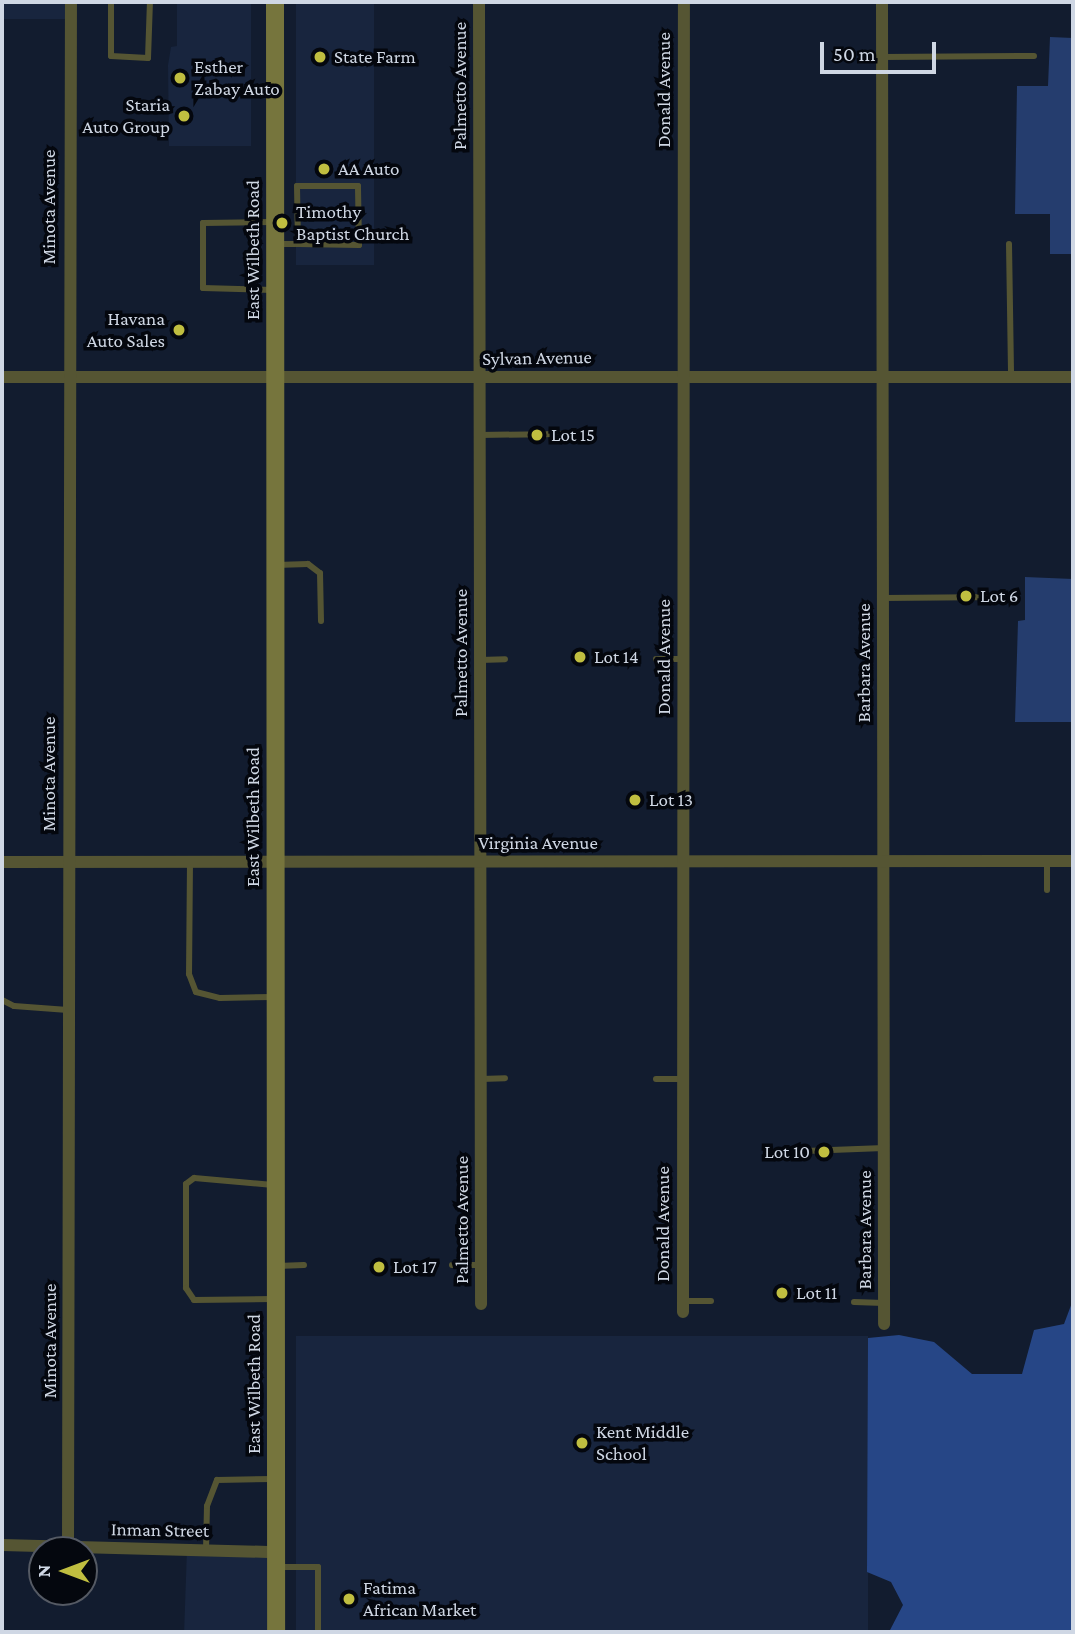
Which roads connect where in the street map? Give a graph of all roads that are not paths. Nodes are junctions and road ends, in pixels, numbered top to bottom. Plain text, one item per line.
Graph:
1 (71, 2) edge
2 (111, 2) edge
3 (150, 2) edge
4 (275, 2) edge
5 (479, 2) edge
6 (684, 2) edge
7 (882, 2) edge
8 (1034, 56) dead end
9 (882, 57) junction
10 (274, 222) junction
11 (274, 244) junction
12 (298, 244) junction
13 (1009, 244) dead end
14 (274, 290) junction
15 (883, 376) junction
16 (2, 377) edge
17 (67, 377) junction
18 (274, 377) junction
19 (683, 377) junction
20 (1073, 377) edge
21 (480, 378) junction
22 (1011, 378) junction
23 (480, 435) junction
24 (562, 435) dead end
25 (274, 565) junction
26 (1001, 597) dead end
27 (883, 598) junction
28 (321, 621) dead end
29 (656, 659) dead end
30 (683, 659) junction
31 (480, 660) junction
32 (505, 660) dead end
33 (275, 861) junction
34 (1073, 861) edge
35 (2, 862) edge
36 (190, 862) junction
37 (480, 862) junction
38 (68, 863) junction
39 (683, 863) junction
40 (1047, 863) junction
41 (883, 864) junction
42 (1047, 890) dead end
43 (275, 997) junction
44 (2, 1000) edge
45 (68, 1010) junction
46 (505, 1078) dead end
47 (481, 1079) junction
48 (656, 1079) dead end
49 (682, 1079) junction
50 (884, 1148) junction
51 (805, 1150) dead end
52 (274, 1185) junction
53 (304, 1265) dead end
54 (452, 1265) dead end
55 (481, 1265) junction
56 (275, 1266) junction
57 (275, 1299) junction
58 (711, 1301) dead end
59 (854, 1302) dead end
60 (884, 1303) junction
61 (481, 1304) dead end
62 (682, 1306) joint
63 (884, 1324) dead end
64 (276, 1479) junction
65 (68, 1536) edge
66 (2, 1545) edge
67 (28, 1546) edge
68 (98, 1548) edge
69 (206, 1550) junction
70 (275, 1559) junction
71 (276, 1632) edge
72 (318, 1632) edge

1 - 17 street, Minota Avenue
2 - 3 lane
4 - 10 main road, East Wilbeth Road
5 - 21 street, Palmetto Avenue
6 - 19 street, Donald Avenue
7 - 9 street, Barbara Avenue
8 - 9 lane
9 - 15 street, Barbara Avenue
10 - 11 main road, East Wilbeth Road
10 - 14 lane
11 - 12 lane
11 - 14 main road, East Wilbeth Road
12 - 12 lane
13 - 22 lane
14 - 18 main road, East Wilbeth Road
15 - 19 street, Sylvan Avenue
15 - 22 street, Sylvan Avenue
15 - 27 street, Barbara Avenue
16 - 17 street, Sylvan Avenue
17 - 18 street, Sylvan Avenue
17 - 38 street, Minota Avenue
18 - 21 street, Sylvan Avenue
18 - 25 main road, East Wilbeth Road
19 - 21 street, Sylvan Avenue
19 - 30 street, Donald Avenue
20 - 22 street, Sylvan Avenue
21 - 23 street, Palmetto Avenue
23 - 24 lane
23 - 31 street, Palmetto Avenue
25 - 28 lane
25 - 33 main road, East Wilbeth Road
26 - 27 lane
27 - 41 street, Barbara Avenue
29 - 30 lane
30 - 39 street, Donald Avenue
31 - 32 lane
31 - 37 street, Palmetto Avenue
33 - 36 street, Virginia Avenue
33 - 37 street, Virginia Avenue
33 - 43 main road, East Wilbeth Road
34 - 40 street, Virginia Avenue
35 - 38 street, Virginia Avenue
36 - 38 street, Virginia Avenue
36 - 43 lane
37 - 39 street, Virginia Avenue
37 - 47 street, Palmetto Avenue
38 - 45 street, Minota Avenue
39 - 41 street, Virginia Avenue
39 - 49 street, Donald Avenue
40 - 41 street, Virginia Avenue
40 - 42 lane
41 - 50 street, Barbara Avenue
43 - 52 main road, East Wilbeth Road
44 - 45 lane
45 - 65 street, Minota Avenue
46 - 47 lane
47 - 55 street, Palmetto Avenue
48 - 49 lane
49 - 62 street, Donald Avenue
50 - 51 lane
50 - 60 street, Barbara Avenue
52 - 56 main road, East Wilbeth Road
52 - 57 lane
53 - 56 lane
54 - 55 lane
55 - 61 street, Palmetto Avenue
56 - 57 main road, East Wilbeth Road
57 - 64 main road, East Wilbeth Road
58 - 62 lane
59 - 60 lane
60 - 63 street, Barbara Avenue
64 - 69 lane
64 - 70 main road, East Wilbeth Road
66 - 67 street, Inman Street
68 - 69 street, Inman Street
69 - 70 street, Inman Street
70 - 71 main road, East Wilbeth Road
70 - 72 lane

